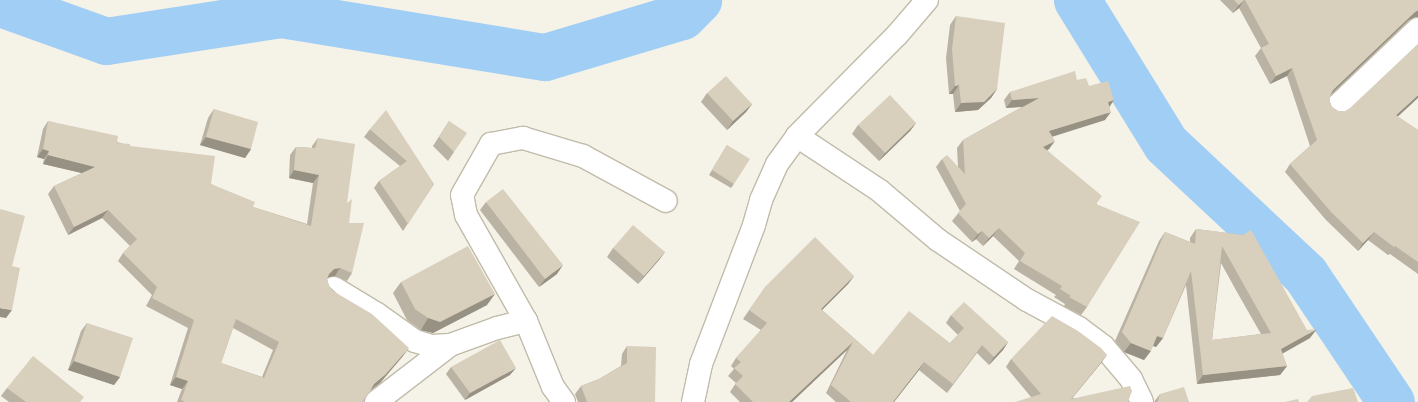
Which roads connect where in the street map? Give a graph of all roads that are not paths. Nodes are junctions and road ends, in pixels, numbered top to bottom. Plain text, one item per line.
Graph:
1 (927, 0) edge
2 (1418, 29) edge
3 (1336, 107) dead end
4 (797, 136) junction
5 (666, 201) dead end
6 (334, 288) dead end
7 (526, 321) junction
8 (450, 345) junction
9 (376, 402) edge
10 (564, 402) edge
11 (693, 402) edge
12 (1142, 402) edge

1 - 4 street
2 - 3 street
4 - 11 street
4 - 12 street
5 - 7 street
6 - 8 street
7 - 8 street
7 - 10 street
8 - 9 street

